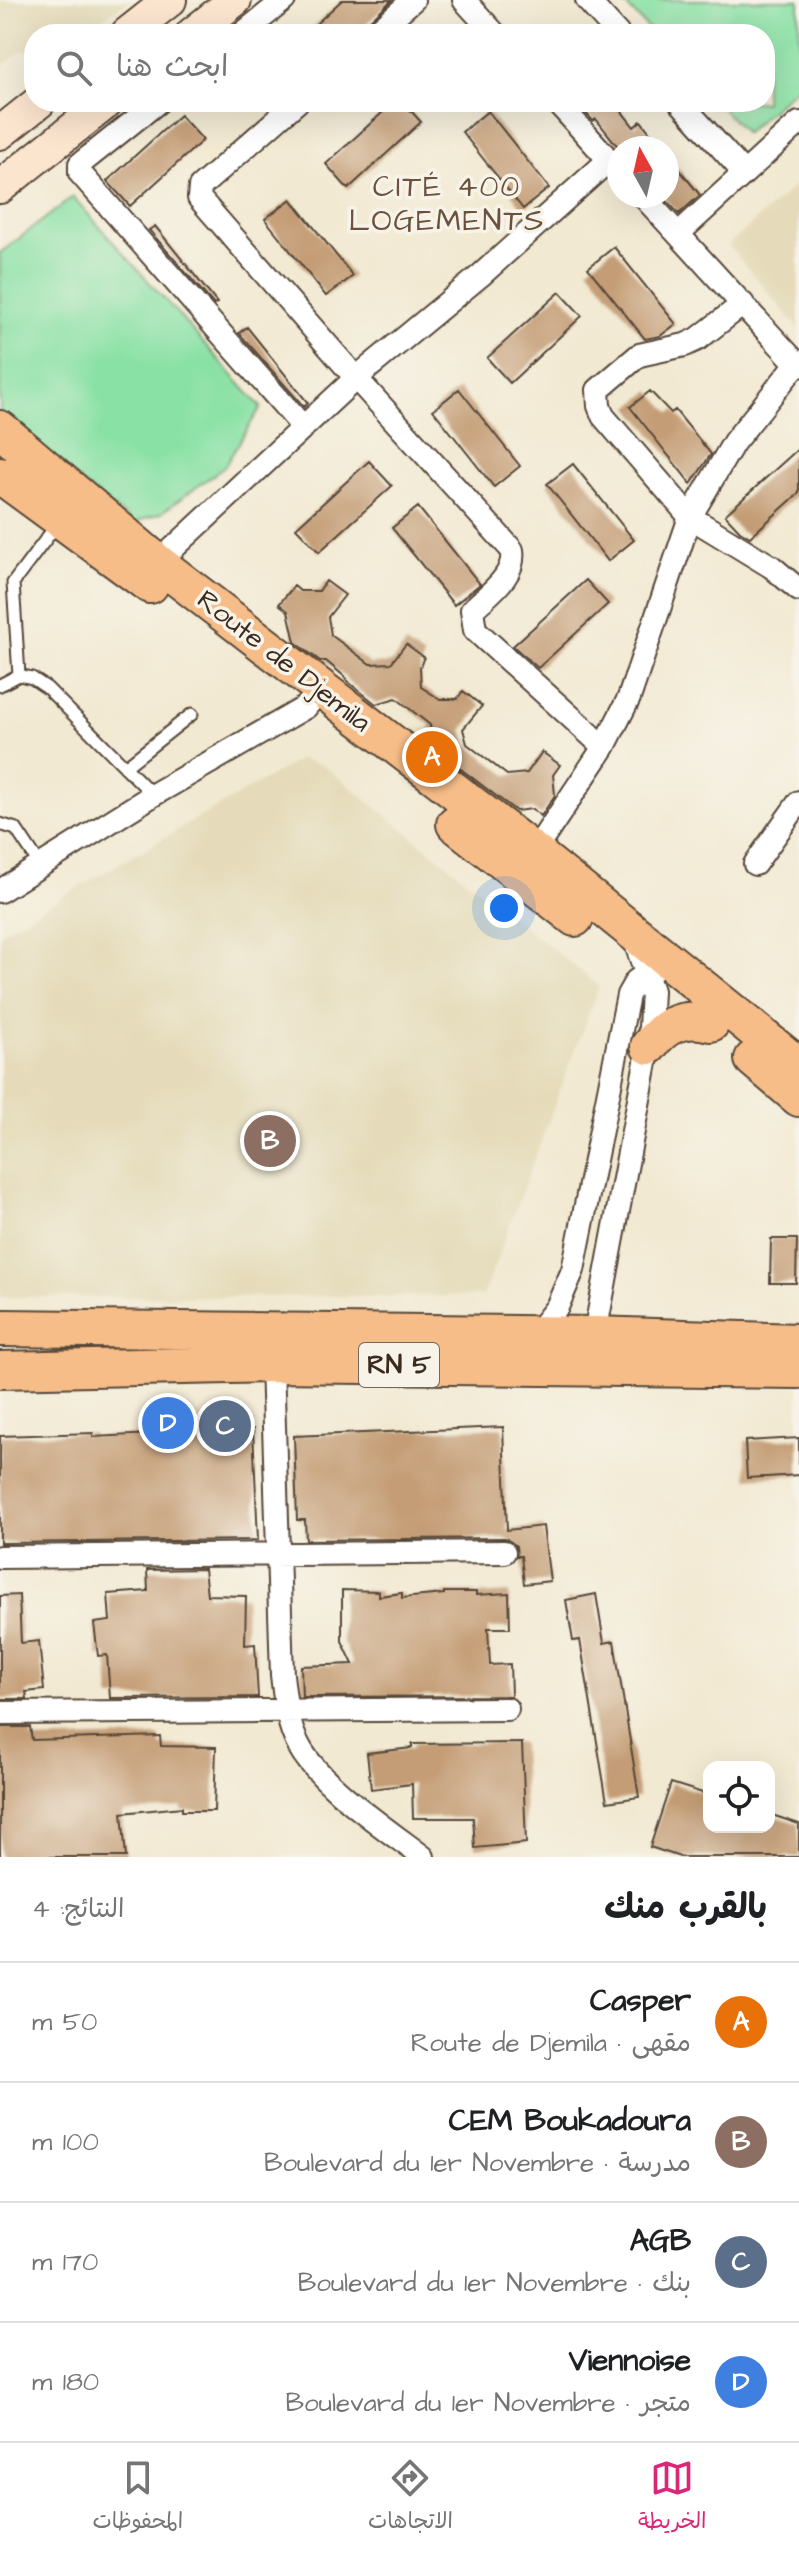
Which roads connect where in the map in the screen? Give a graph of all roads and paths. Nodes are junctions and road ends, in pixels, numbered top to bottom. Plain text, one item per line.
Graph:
1 (170, 0) edge
2 (235, 0) edge
3 (284, 0) edge
4 (413, 0) edge
5 (464, 0) edge
6 (587, 0) edge
7 (140, 24) edge
8 (205, 24) edge
9 (254, 24) edge
10 (385, 24) edge
11 (486, 24) edge
12 (609, 24) edge
13 (26, 112) edge
14 (94, 112) edge
15 (145, 112) edge
16 (286, 112) edge
17 (566, 112) edge
18 (689, 112) edge
19 (799, 123) edge
20 (0, 133) edge
21 (607, 157) edge
22 (607, 171) edge
23 (744, 173) junction
24 (0, 187) edge
25 (654, 208) edge
26 (678, 234) junction
27 (743, 304) junction
28 (798, 364) edge
29 (356, 378) junction
30 (303, 427) junction
31 (0, 429) edge
32 (0, 475) edge
33 (690, 517) junction
34 (61, 519) junction
35 (150, 571) junction
36 (799, 590) edge
37 (19, 675) junction
38 (0, 685) edge
39 (313, 698) junction
40 (192, 714) dead end
41 (604, 747) junction
42 (125, 767) junction
43 (153, 795) junction
44 (799, 802) edge
45 (0, 824) edge
46 (534, 852) junction
47 (755, 864) dead end
48 (40, 865) junction
49 (0, 891) edge
50 (656, 967) junction
51 (711, 1023) junction
52 (649, 1046) junction
53 (799, 1066) edge
54 (799, 1098) edge
55 (0, 1328) edge
56 (596, 1335) junction
57 (534, 1336) junction
58 (799, 1342) edge
59 (735, 1355) junction
60 (272, 1364) junction
61 (575, 1367) junction
62 (0, 1370) edge
63 (799, 1370) edge
64 (504, 1552) dead end
65 (278, 1554) junction
66 (0, 1557) edge
67 (507, 1709) dead end
68 (286, 1710) junction
69 (0, 1713) edge
70 (423, 1857) edge

1 - 7 main road
2 - 8 main road
3 - 9 street
4 - 10 street
5 - 11 street
6 - 12 street
13 - 20 main road
14 - 24 main road
15 - 30 street
16 - 29 street
17 - 21 street
18 - 23 street
19 - 23 street
22 - 29 street
23 - 26 street
25 - 26 street
26 - 27 street
27 - 28 street
27 - 33 street
28 - 33 street
29 - 30 street
29 - 41 street
30 - 35 street
31 - 35 main road, Route de Djemila
32 - 34 main road, Route de Djemila
33 - 36 street
33 - 41 street
34 - 35 main road, Route de Djemila
34 - 37 lane
35 - 39 main road, Route de Djemila
37 - 38 lane
37 - 42 lane
39 - 43 street
39 - 46 main road, Route de Djemila
39 - 50 main road, Route de Djemila
40 - 42 lane
41 - 46 street
42 - 43 lane
43 - 48 street
44 - 47 street
45 - 48 lane
46 - 50 main road, Route de Djemila
48 - 49 street
50 - 51 main road, Route de Djemila
50 - 52 street
50 - 53 main road, Route de Djemila
50 - 57 street
51 - 52 main road
51 - 54 main road, Route de Djemila
52 - 56 street
55 - 57 main road, RN 5
56 - 57 main road, RN 5
56 - 59 main road, RN 5
56 - 61 street
58 - 59 main road, RN 5
59 - 61 main road, RN 5
59 - 63 main road, RN 5
60 - 61 main road, RN 5
60 - 62 main road, RN 5
60 - 65 street
64 - 65 street
65 - 66 street
65 - 68 street
67 - 68 street
68 - 69 street
68 - 70 street

